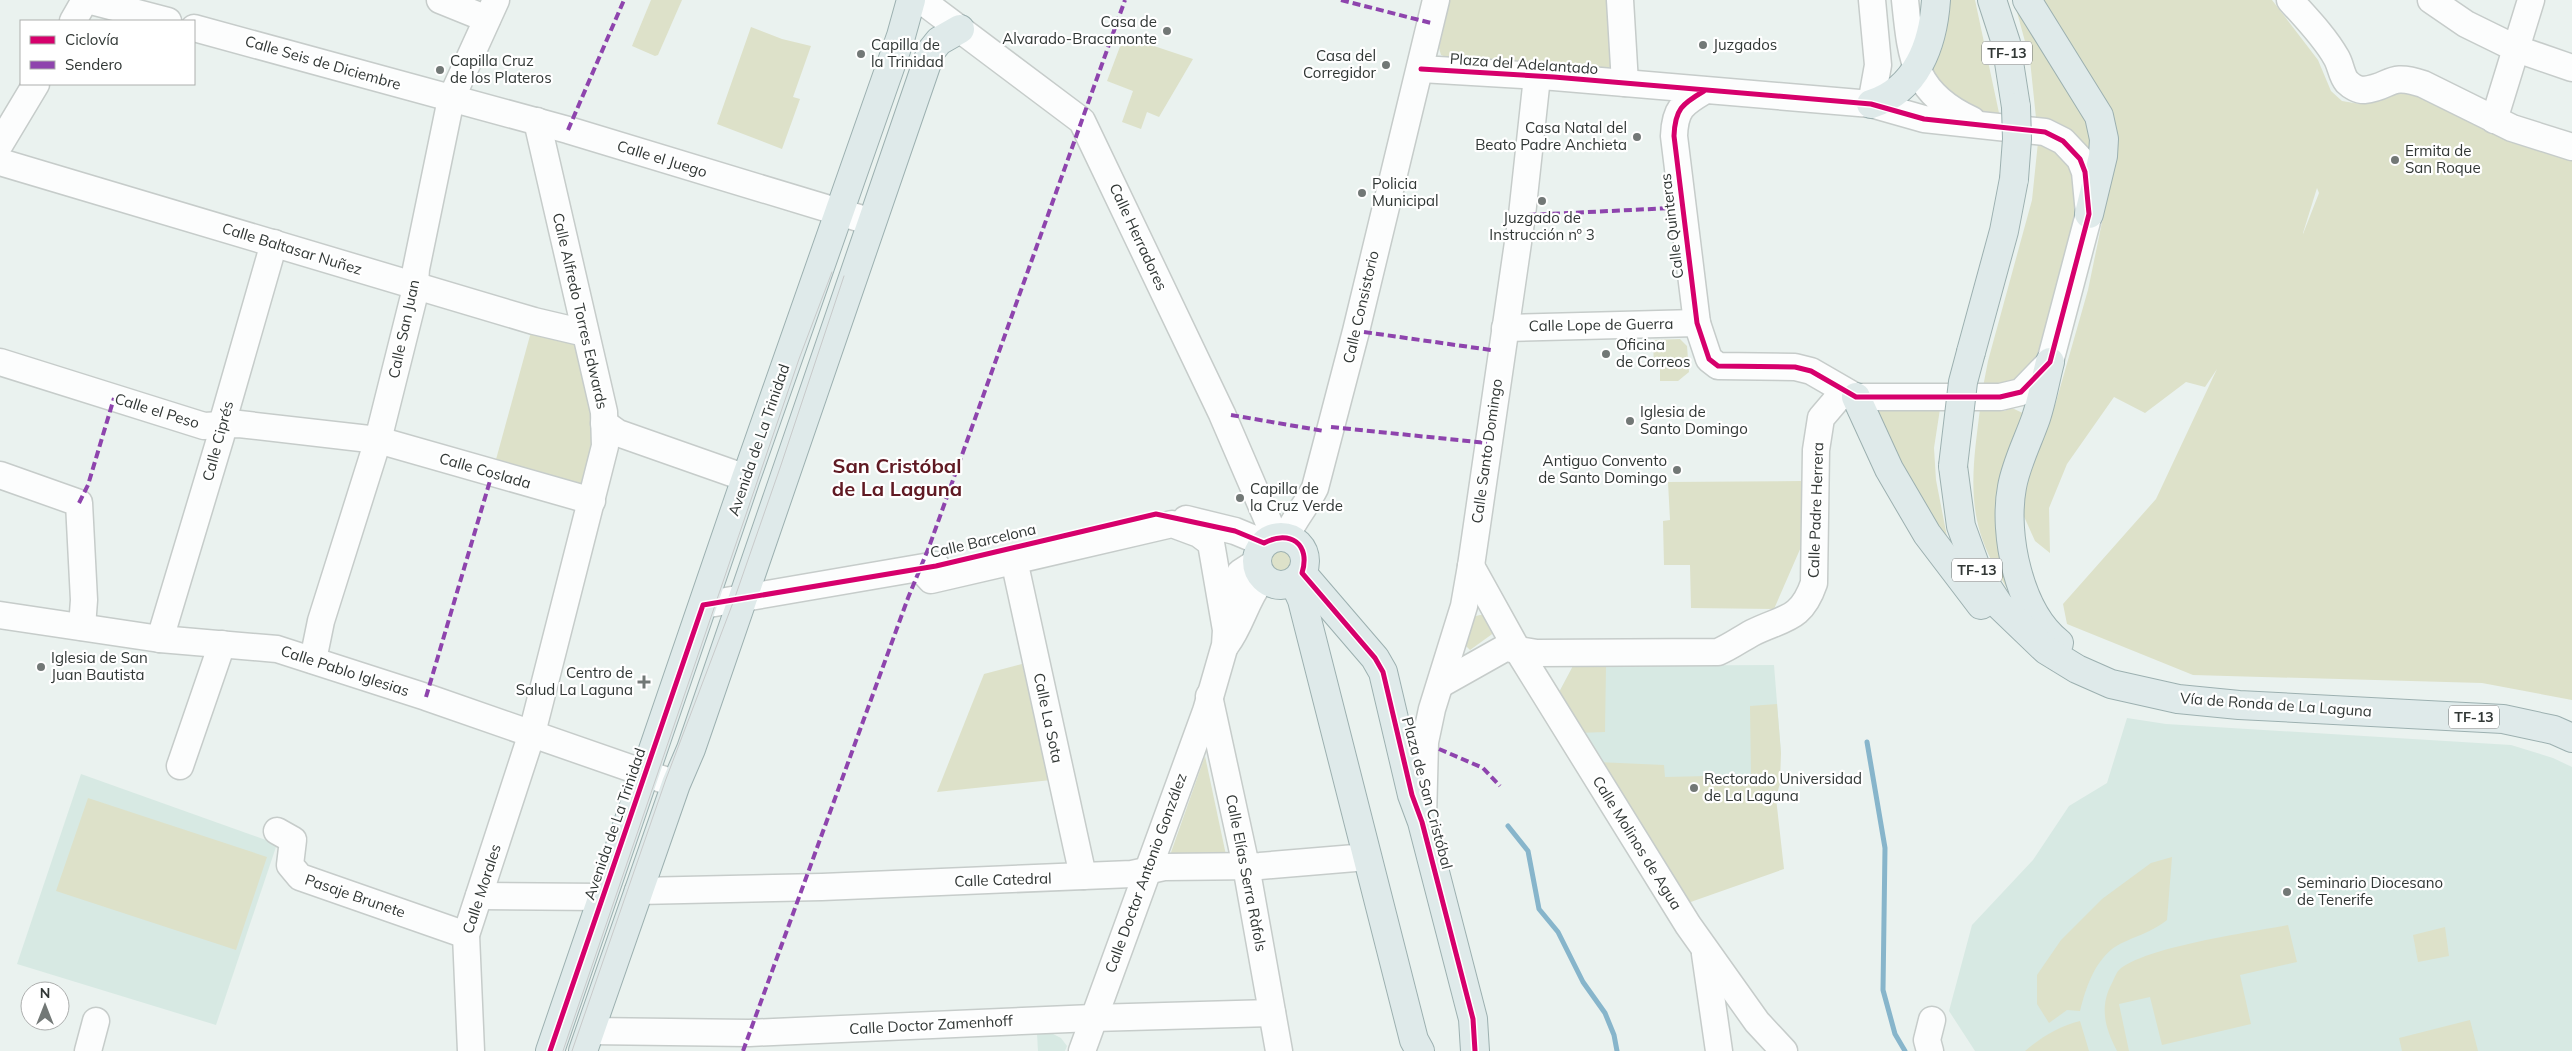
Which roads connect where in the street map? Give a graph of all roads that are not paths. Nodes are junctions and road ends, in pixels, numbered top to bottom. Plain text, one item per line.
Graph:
1 (86, 0) edge
2 (440, 0) edge
3 (911, 0) edge
4 (921, 0) edge
5 (1436, 0) edge
6 (1620, 0) edge
7 (1872, 0) edge
8 (1906, 0) edge
9 (1936, 0) edge
10 (1992, 0) edge
11 (2027, 0) edge
12 (2290, 0) edge
13 (2430, 0) edge
14 (2531, 0) edge
15 (491, 10) edge
16 (74, 20) edge
17 (164, 20) edge
18 (195, 28) edge
19 (960, 29) junction
20 (1908, 29) junction
21 (901, 36) junction
22 (2517, 49) junction
23 (931, 51) junction
24 (2572, 68) edge
25 (1421, 69) junction
26 (1916, 69) junction
27 (1537, 77) junction
28 (1625, 83) junction
29 (35, 85) edge
30 (1897, 90) junction
31 (1704, 91) junction
32 (451, 99) junction
33 (1871, 104) junction
34 (2494, 120) junction
35 (537, 121) junction
36 (1984, 126) junction
37 (0, 144) edge
38 (2572, 147) edge
39 (0, 162) edge
40 (838, 212) junction
41 (2089, 214) junction
42 (872, 222) junction
43 (274, 243) junction
44 (415, 285) junction
45 (1697, 323) junction
46 (1505, 328) junction
47 (584, 333) junction
48 (0, 362) edge
49 (2050, 362) junction
50 (1850, 394) junction
51 (604, 423) junction
52 (223, 425) junction
53 (378, 440) junction
54 (0, 475) edge
55 (746, 478) junction
56 (592, 501) junction
57 (1205, 538) junction
58 (1269, 551) junction
59 (1014, 560) junction
60 (1471, 566) junction
61 (921, 568) junction
62 (1298, 577) junction
63 (742, 599) junction
64 (703, 604) junction
65 (0, 615) edge
66 (1224, 618) junction
67 (82, 627) junction
68 (160, 639) junction
69 (222, 644) junction
70 (1225, 646) junction
71 (1364, 646) junction
72 (1517, 649) junction
73 (2046, 650) junction
74 (313, 660) junction
75 (1318, 662) junction
76 (1441, 684) junction
77 (1209, 696) junction
78 (2239, 705) junction
79 (532, 733) junction
80 (2572, 738) edge
81 (1401, 742) junction
82 (1424, 759) junction
83 (180, 766) dead end
84 (646, 772) junction
85 (676, 784) junction
86 (1422, 822) junction
87 (277, 831) dead end
88 (1367, 857) junction
89 (1246, 866) junction
90 (1147, 870) junction
91 (1083, 876) junction
92 (638, 891) junction
93 (479, 896) junction
94 (604, 897) junction
95 (466, 935) junction
96 (1705, 950) junction
97 (1272, 1013) junction
98 (1093, 1018) junction
99 (1932, 1020) dead end
100 (96, 1021) dead end
101 (587, 1041) edge
102 (1473, 1049) edge
103 (88, 1051) edge
104 (471, 1051) edge
105 (550, 1051) edge
106 (1082, 1051) edge
107 (1279, 1051) edge
108 (1420, 1051) edge
109 (1719, 1051) edge
110 (1784, 1051) edge
111 (1930, 1051) edge

1 - 16 street
1 - 17 street
2 - 15 street
3 - 21 main road, Avenida de La Trinidad
4 - 19 street, Calle Herradores
5 - 25 street
6 - 28 street
7 - 33 street
8 - 20 street
9 - 26 main road
10 - 73 main road, Vía de Ronda de La Laguna / TF-13, bridge
11 - 41 main road
12 - 34 street
13 - 22 street
14 - 22 street
15 - 32 street, Calle San Juan
18 - 32 street, Calle Seis de Diciembre
19 - 23 main road
19 - 58 street, Calle Herradores
20 - 26 street
20 - 30 street
21 - 23 main road
21 - 40 main road, Avenida de La Trinidad
22 - 24 street
22 - 34 street
23 - 42 main road
25 - 27 street, Plaza del Adelantado
25 - 58 street, Calle Consistorio
26 - 30 main road
26 - 36 street
27 - 28 street, Plaza del Adelantado
27 - 46 street, Calle Santo Domingo
28 - 31 street, Plaza del Adelantado
29 - 37 street
30 - 33 main road
31 - 33 street
31 - 45 street, Calle Quinteras
32 - 35 street, Calle el Juego
32 - 44 street, Calle San Juan
33 - 36 street
34 - 38 street
35 - 40 street, Calle el Juego
35 - 47 street, Calle Alfredo Torres Edwards
36 - 41 street
39 - 43 street, Calle Baltasar Nuñez
40 - 42 street, Calle el Juego
40 - 55 main road, Avenida de La Trinidad
41 - 49 street
42 - 63 main road
43 - 44 street, Calle Baltasar Nuñez
43 - 52 street, Calle Ciprés
44 - 47 street, Calle Baltasar Nuñez
44 - 53 street, Calle San Juan
45 - 46 street, Calle Lope de Guerra
45 - 50 street, Calle Quinteras
46 - 60 street, Calle Santo Domingo
47 - 51 street, Calle Alfredo Torres Edwards
48 - 52 street, Calle el Peso
49 - 50 street
49 - 78 main road
50 - 72 street, Calle Padre Herrera
50 - 73 main road
51 - 55 street
51 - 56 street, Calle Alfredo Torres Edwards
52 - 53 street, Calle el Peso
52 - 68 street, Calle Ciprés
53 - 56 street, Calle Coslada
53 - 74 street, Calle San Juan
54 - 67 street
55 - 64 main road, Avenida de La Trinidad
56 - 79 street, Calle Alfredo Torres Edwards
57 - 58 street, Calle Barcelona
57 - 59 street, Calle Barcelona
57 - 66 street
58 - 61 street, Calle Barcelona
58 - 62 main road
58 - 62 main road
58 - 66 street
58 - 70 street, Calle Consistorio
59 - 61 street, Calle Barcelona
59 - 91 street, Calle La Sota
60 - 72 street, Calle Molinos de Agua
60 - 76 street, Calle Santo Domingo
61 - 63 street, Calle Barcelona
62 - 71 main road, Plaza de San Cristóbal
62 - 75 main road
63 - 64 street, Calle Barcelona
63 - 85 main road
64 - 84 main road, Avenida de La Trinidad
65 - 67 street, Calle Pablo Iglesias
66 - 70 street
67 - 68 street, Calle Pablo Iglesias
68 - 69 street, Calle Pablo Iglesias
69 - 74 street, Calle Pablo Iglesias
69 - 83 street
70 - 77 street, Calle Doctor Antonio González
71 - 75 main road
71 - 81 main road, Plaza de San Cristóbal
72 - 76 street
72 - 96 street, Calle Molinos de Agua
73 - 78 main road, Vía de Ronda de La Laguna / TF-13
74 - 79 street, Calle Pablo Iglesias
75 - 88 main road
76 - 82 street, Calle Santo Domingo
77 - 89 street, Calle Elías Serra Ràfols
77 - 90 street, Calle Doctor Antonio González
78 - 80 main road, Vía de Ronda de La Laguna / TF-13
79 - 84 street, Calle Pablo Iglesias
79 - 93 street, Calle Morales
81 - 82 street
81 - 86 main road, Plaza de San Cristóbal
82 - 86 street, Calle Santo Domingo
84 - 85 street, Calle Pablo Iglesias
84 - 94 main road, Avenida de La Trinidad
85 - 92 main road
86 - 102 main road, Plaza de San Cristóbal
87 - 95 street, Pasaje Brunete
88 - 89 street, Calle Catedral
88 - 108 main road
89 - 90 street, Calle Catedral
89 - 97 street, Calle Elías Serra Ràfols
90 - 91 street, Calle Catedral
90 - 98 street, Calle Doctor Antonio González
91 - 92 street, Calle Catedral
92 - 101 main road
93 - 94 street
93 - 95 street, Calle Morales
94 - 105 main road, Avenida de La Trinidad
95 - 104 street, Calle Morales
96 - 109 street, Calle Molinos de Agua
96 - 110 street
97 - 98 street, Calle Doctor Zamenhoff
97 - 107 street, Calle Elías Serra Ràfols
98 - 101 street, Calle Doctor Zamenhoff
98 - 106 street, Calle Doctor Antonio González
99 - 111 street
100 - 103 street

